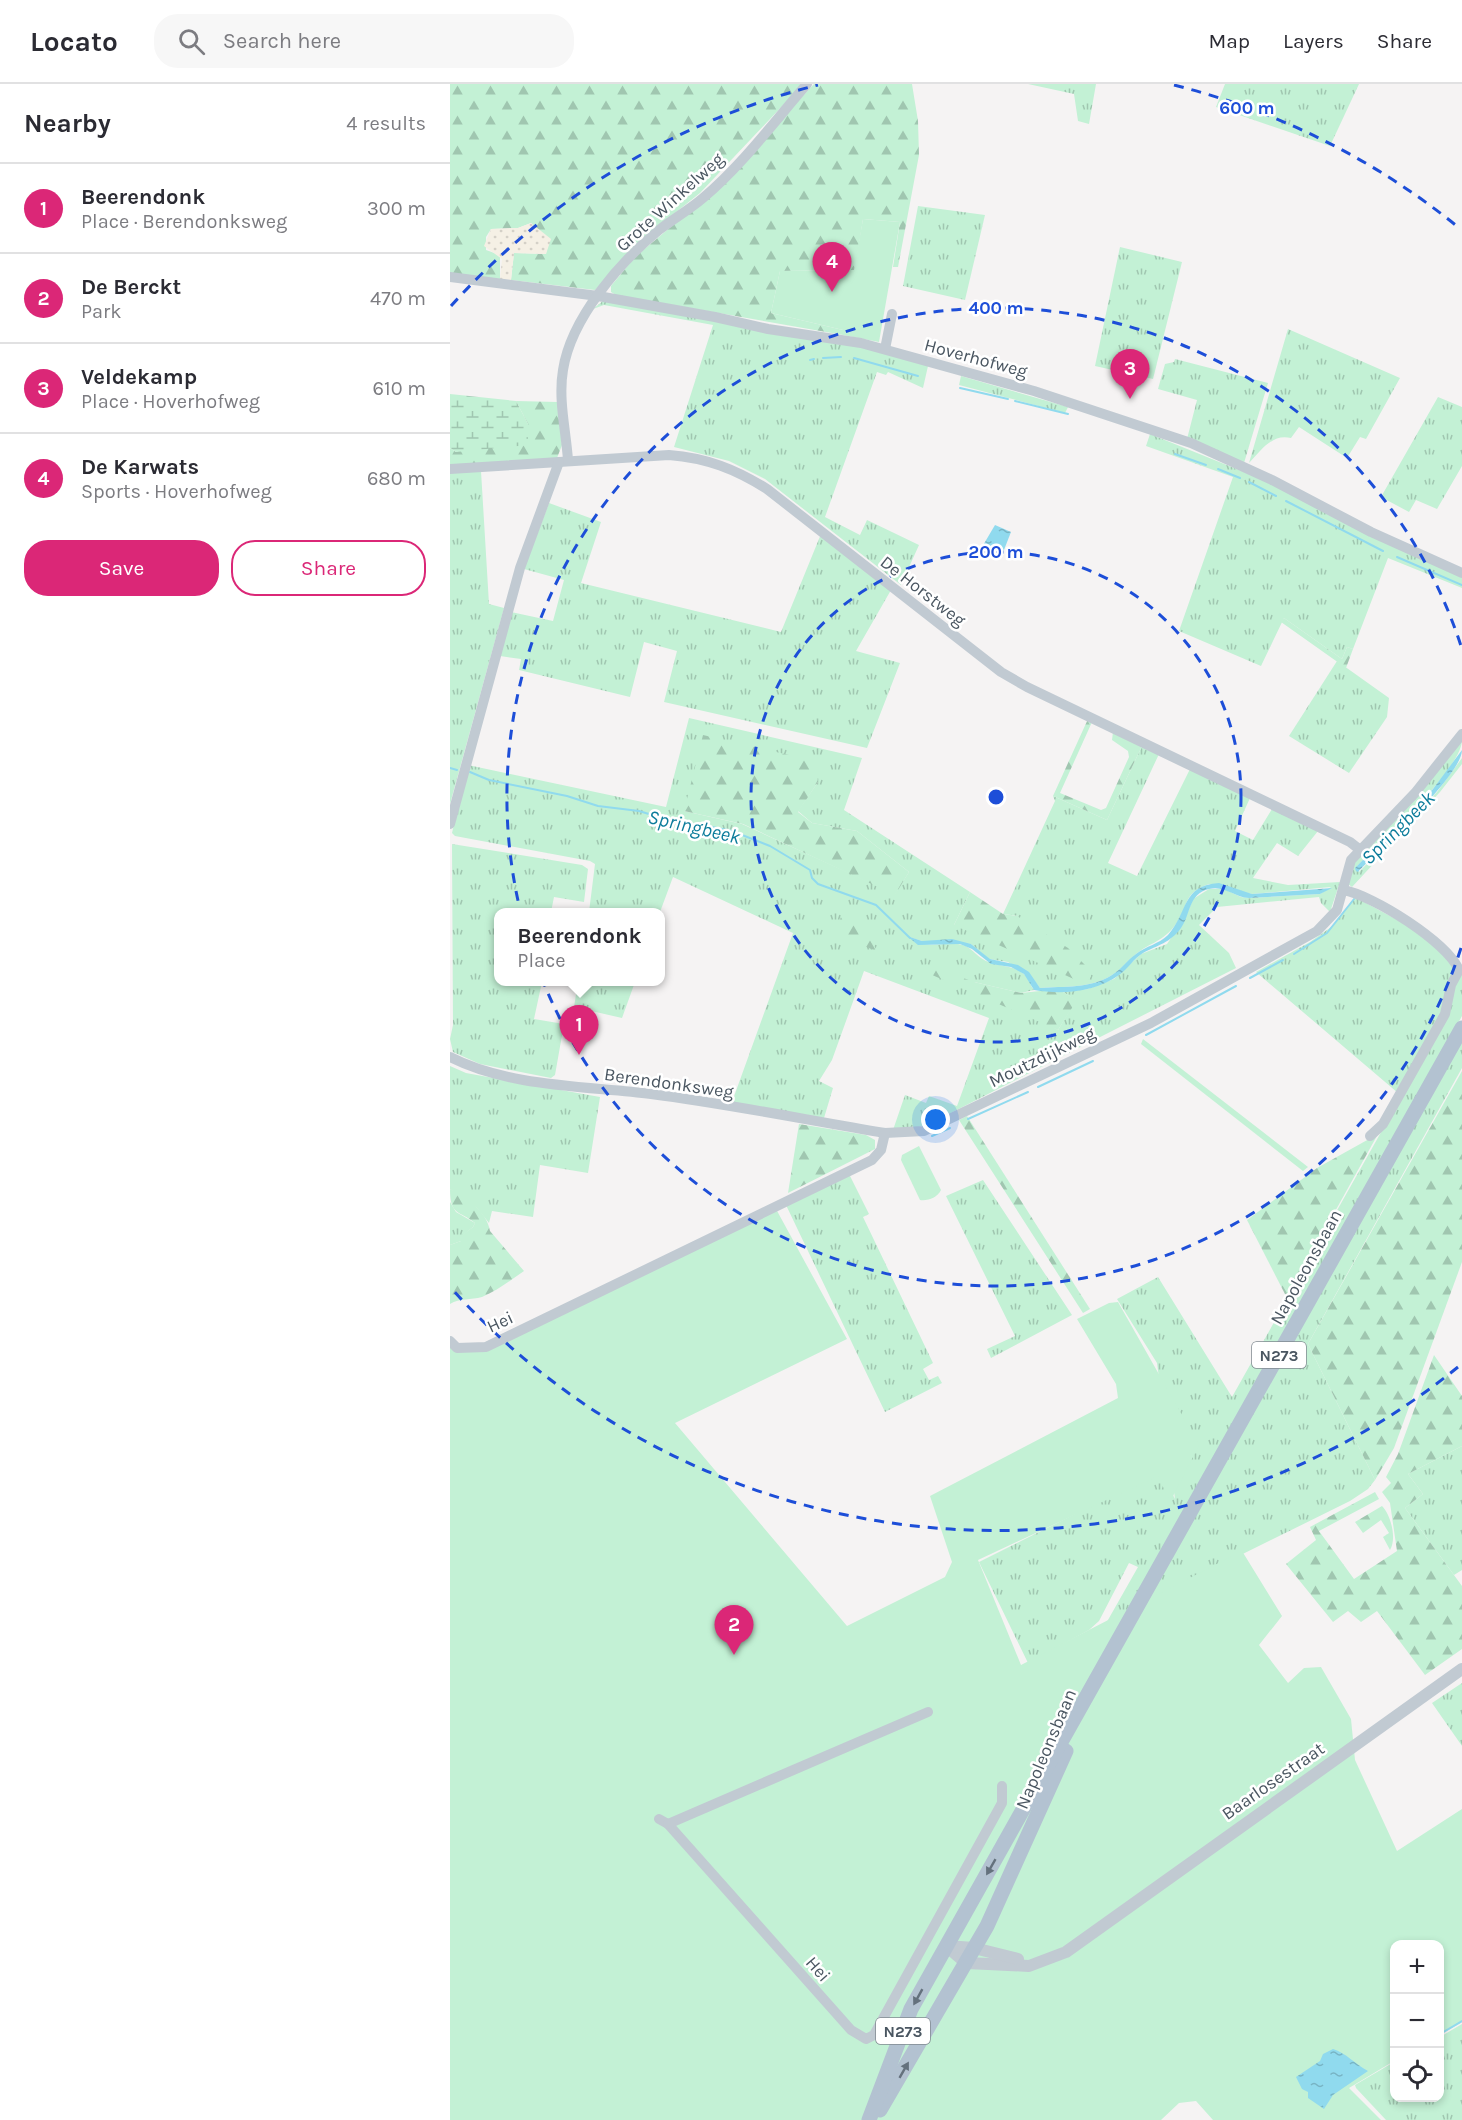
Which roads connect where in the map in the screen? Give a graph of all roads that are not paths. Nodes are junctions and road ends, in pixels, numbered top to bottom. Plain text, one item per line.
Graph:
1 (807, 84) edge
2 (450, 277) edge
3 (598, 297) junction
4 (892, 314) dead end
5 (885, 349) junction
6 (564, 461) junction
7 (450, 469) edge
8 (1462, 573) edge
9 (1462, 734) edge
10 (450, 824) edge
11 (1359, 849) junction
12 (1343, 890) junction
13 (1462, 1028) edge
14 (450, 1057) edge
15 (885, 1132) junction
16 (1370, 1136) dead end
17 (450, 1341) edge
18 (1462, 1669) edge
19 (1095, 1681) junction
20 (928, 1712) dead end
21 (1002, 1786) dead end
22 (928, 1937) junction
23 (946, 1946) junction
24 (974, 1948) junction
25 (1043, 1962) junction
26 (966, 1963) junction
27 (869, 2120) edge
28 (874, 2120) edge

1 - 3 street, Grote Winkelweg
2 - 3 street, Hoverhofweg
3 - 5 street, Hoverhofweg
3 - 6 street, Grote Winkelweg
4 - 5 street
5 - 8 street, Hoverhofweg
6 - 7 street, De Horstweg
6 - 10 street, Grote Winkelweg
6 - 11 street, De Horstweg
9 - 11 street, Moutzdijkweg
11 - 12 street, Moutzdijkweg
12 - 15 street, Moutzdijkweg
12 - 16 street
13 - 19 main road, Napoleonsbaan / N273
14 - 15 street, Berendonksweg
15 - 17 street, Hei
18 - 25 street, Baarlosestraat
19 -> 23 main road, Napoleonsbaan / N273
19 - 24 main road, Napoleonsbaan / N273
20 - 22 street, Hei
21 - 22 street, Hei
22 - 23 street
23 - 24 street
23 - 26 street
23 -> 27 main road, N273
24 - 25 street
24 - 26 main road, N273
25 - 26 street
28 -> 26 main road, N273

